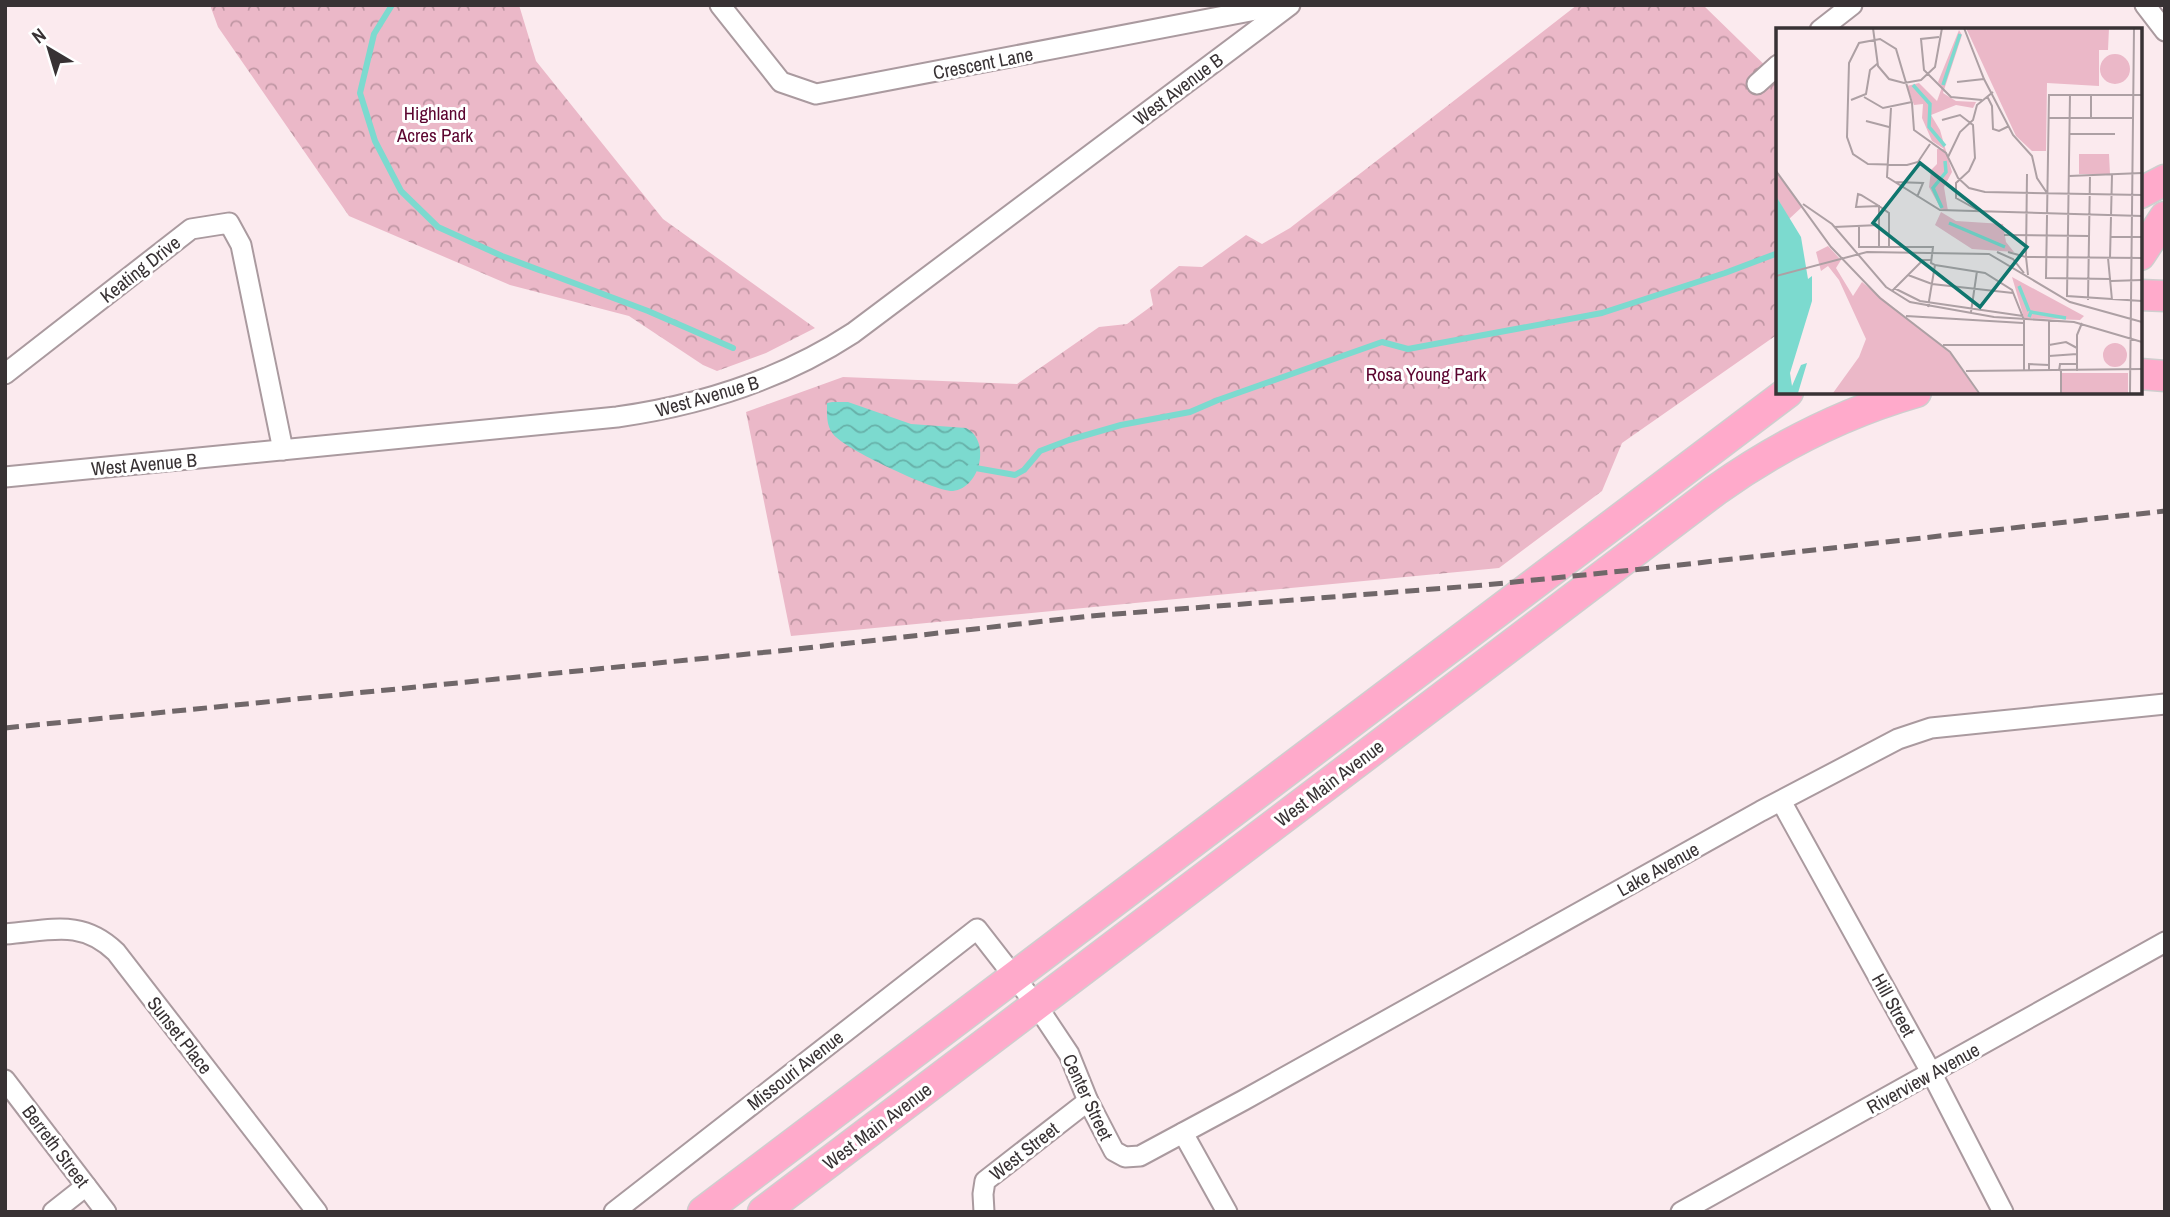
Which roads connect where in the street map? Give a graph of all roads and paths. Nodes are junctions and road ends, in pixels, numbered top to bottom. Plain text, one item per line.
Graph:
1 (720, 5) edge
2 (1282, 5) edge
3 (1290, 5) edge
4 (1852, 5) edge
5 (2145, 5) edge
6 (1823, 28) edge
7 (2165, 31) edge
8 (1776, 67) edge
9 (1758, 84) dead end
10 (2165, 180) edge
11 (2142, 192) edge
12 (2165, 217) edge
13 (2142, 252) edge
14 (2142, 295) edge
15 (2165, 296) edge
16 (5, 374) edge
17 (2142, 374) edge
18 (2165, 376) edge
19 (1785, 394) edge
20 (1865, 394) edge
21 (1910, 394) edge
22 (1794, 441) junction
23 (283, 450) junction
24 (5, 477) edge
25 (2165, 704) edge
26 (1781, 801) junction
27 (976, 929) joint
28 (5, 934) edge
29 (2165, 942) edge
30 (1014, 976) junction
31 (1037, 1006) junction
32 (1932, 1073) junction
33 (5, 1080) edge
34 (1088, 1101) junction
35 (1184, 1133) junction
36 (86, 1186) junction
37 (53, 1212) edge
38 (106, 1212) edge
39 (317, 1212) edge
40 (614, 1212) edge
41 (704, 1212) edge
42 (763, 1212) edge
43 (984, 1212) edge
44 (1227, 1212) edge
45 (1681, 1212) edge
46 (2003, 1212) edge

1 - 2 street, Crescent Lane
3 - 23 street, West Avenue B
4 - 6 street
5 - 7 street
8 - 9 street
10 - 11 main road
12 - 13 main road
14 - 15 main road
16 - 23 street, Keating Drive
17 - 18 main road
19 - 30 main road, West Main Avenue
20 - 22 main road
21 - 22 main road, West Main Avenue
22 - 31 main road, West Main Avenue
23 - 24 street, West Avenue B
25 - 26 street, Lake Avenue
26 - 32 street, Hill Street
26 - 35 street, Lake Avenue
27 - 30 street, Center Street
27 - 40 street, Missouri Avenue
28 - 39 street, Sunset Place
29 - 32 street, Riverview Avenue
30 - 31 street, Center Street
30 - 41 main road, West Main Avenue
31 - 34 street, Center Street
31 - 42 main road, West Main Avenue
32 - 45 street, Riverview Avenue
32 - 46 street, Hill Street
33 - 36 street, Berreth Street
34 - 35 street, Center Street
34 - 43 street, West Street
35 - 44 street
36 - 37 street
36 - 38 street, Berreth Street

